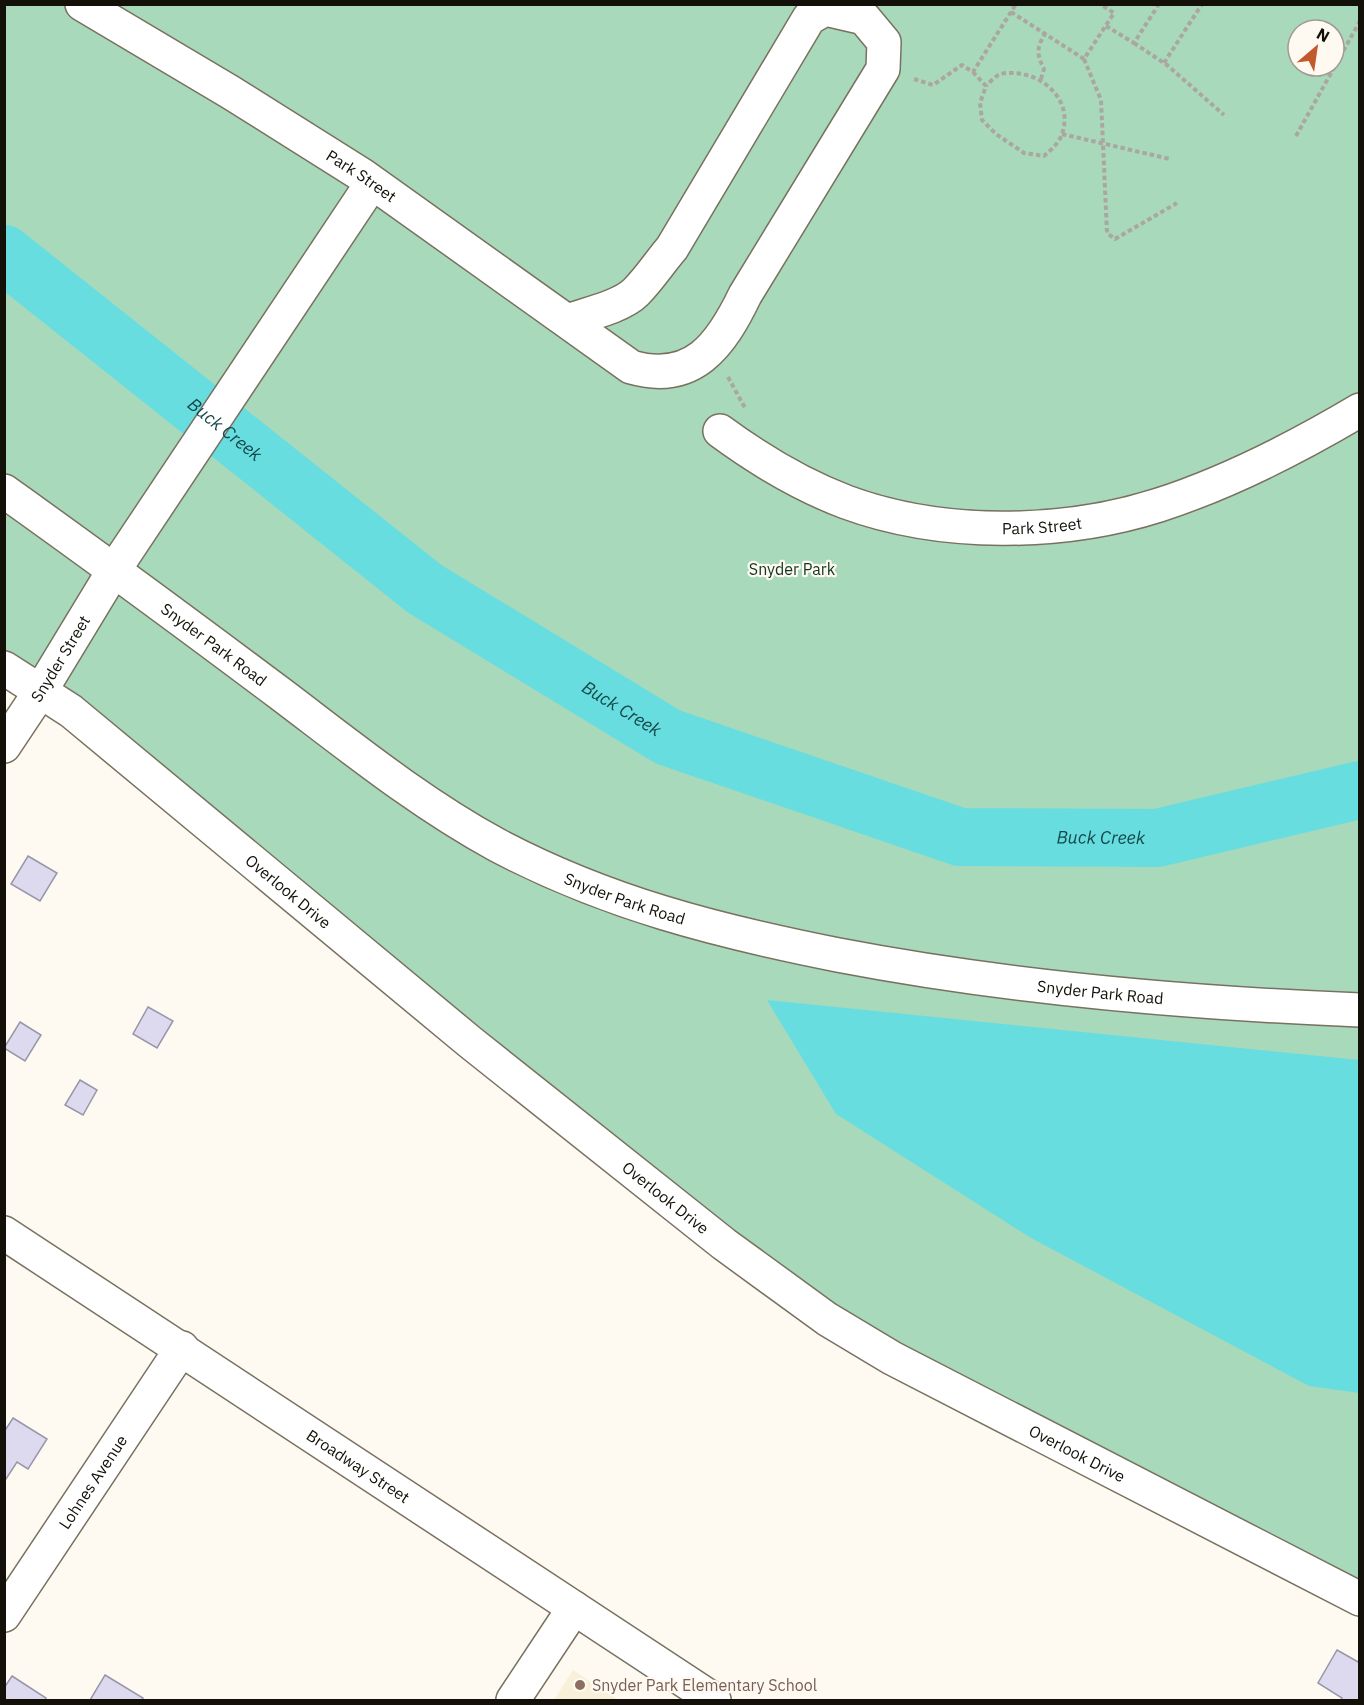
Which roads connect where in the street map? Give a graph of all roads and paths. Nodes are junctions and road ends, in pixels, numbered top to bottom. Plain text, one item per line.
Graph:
1 (81, 4) edge
2 (1016, 4) edge
3 (1100, 4) edge
4 (1158, 4) edge
5 (1202, 4) edge
6 (1011, 12) junction
7 (1359, 21) edge
8 (1106, 26) junction
9 (1045, 34) junction
10 (1134, 44) junction
11 (1084, 59) junction
12 (1164, 63) junction
13 (883, 69) junction
14 (973, 72) junction
15 (1041, 79) junction
16 (986, 86) junction
17 (1224, 115) dead end
18 (1062, 134) junction
19 (1296, 136) dead end
20 (1103, 144) junction
21 (1170, 159) dead end
22 (372, 183) junction
23 (1177, 203) dead end
24 (567, 321) junction
25 (712, 348) junction
26 (1359, 410) edge
27 (730, 438) joint
28 (4, 490) edge
29 (114, 570) junction
30 (4, 668) edge
31 (40, 692) junction
32 (4, 746) edge
33 (1359, 1010) edge
34 (4, 1233) edge
35 (182, 1348) junction
36 (14, 1578) edge
37 (1359, 1599) edge
38 (574, 1608) junction
39 (4, 1614) edge
40 (513, 1701) edge
41 (714, 1701) edge

1 - 22 street, Park Street
2 - 6 path
3 - 8 path
4 - 10 path
5 - 12 path
6 - 9 path
6 - 14 path
7 - 19 path
8 - 10 path
8 - 11 path
9 - 11 path
9 - 15 path
10 - 12 path
11 - 20 path
12 - 17 path
13 - 14 path
13 - 24 street
13 - 25 street
14 - 16 path
15 - 16 path
15 - 18 path
16 - 18 path
18 - 20 path
20 - 21 path
20 - 23 path
22 - 24 street, Park Street
22 - 29 street, Snyder Street
24 - 25 street, Park Street
25 - 27 path
26 - 27 street, Park Street
28 - 29 street, Snyder Park Road
29 - 31 street, Snyder Street
29 - 33 street, Snyder Park Road
30 - 31 street, Overlook Drive
31 - 32 street, Snyder Street
31 - 37 street, Overlook Drive
34 - 35 street, Broadway Street
35 - 36 street, Lohnes Avenue
35 - 38 street, Broadway Street
36 - 39 street, Lohnes Avenue
38 - 40 street
38 - 41 street, Broadway Street

